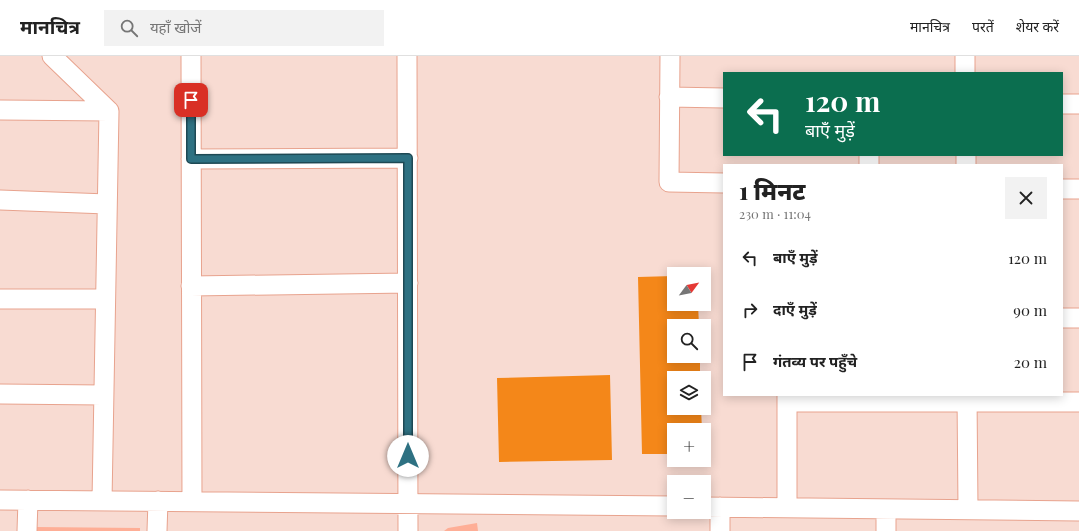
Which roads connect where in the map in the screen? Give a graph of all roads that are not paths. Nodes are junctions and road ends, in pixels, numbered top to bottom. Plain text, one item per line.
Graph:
1 (52, 56) edge
2 (191, 56) edge
3 (408, 56) edge
4 (670, 56) edge
5 (965, 56) edge
6 (965, 72) edge
7 (669, 96) junction
8 (723, 98) edge
9 (1063, 104) edge
10 (1079, 104) edge
11 (0, 110) edge
12 (109, 111) junction
13 (408, 158) junction
14 (191, 159) junction
15 (723, 183) edge
16 (1063, 189) edge
17 (1079, 189) edge
18 (0, 200) edge
19 (107, 204) junction
20 (408, 283) junction
21 (191, 286) junction
22 (0, 299) edge
23 (105, 299) junction
24 (1063, 318) edge
25 (1079, 318) edge
26 (0, 394) edge
27 (103, 394) junction
28 (967, 398) edge
29 (787, 399) edge
30 (870, 399) edge
31 (1079, 402) edge
32 (0, 500) edge
33 (28, 500) junction
34 (102, 501) junction
35 (158, 502) junction
36 (192, 502) junction
37 (408, 504) junction
38 (667, 506) edge
39 (712, 507) edge
40 (787, 507) junction
41 (886, 509) junction
42 (968, 510) junction
43 (1079, 511) edge
44 (27, 531) edge
45 (157, 531) edge
46 (408, 531) edge
47 (720, 531) edge
48 (886, 531) edge

1 - 12 street
2 - 14 street
3 - 13 street
4 - 7 street
5 - 6 street
7 - 8 street
7 - 15 street
9 - 10 street
11 - 12 street
12 - 19 street
13 - 14 street
13 - 20 street
14 - 21 street
16 - 17 street
18 - 19 street
19 - 23 street
20 - 21 street
20 - 37 street
21 - 36 street
22 - 23 street
23 - 27 street
24 - 25 street
26 - 27 street
27 - 34 street
28 - 30 street
28 - 31 street
28 - 42 street
29 - 30 street
29 - 40 street
32 - 33 street
33 - 34 street
33 - 44 street
34 - 35 street
35 - 36 street
35 - 45 street
36 - 37 street
37 - 38 street
37 - 46 street
39 - 40 street
39 - 47 street
40 - 41 street
41 - 42 street
41 - 48 street
42 - 43 street

